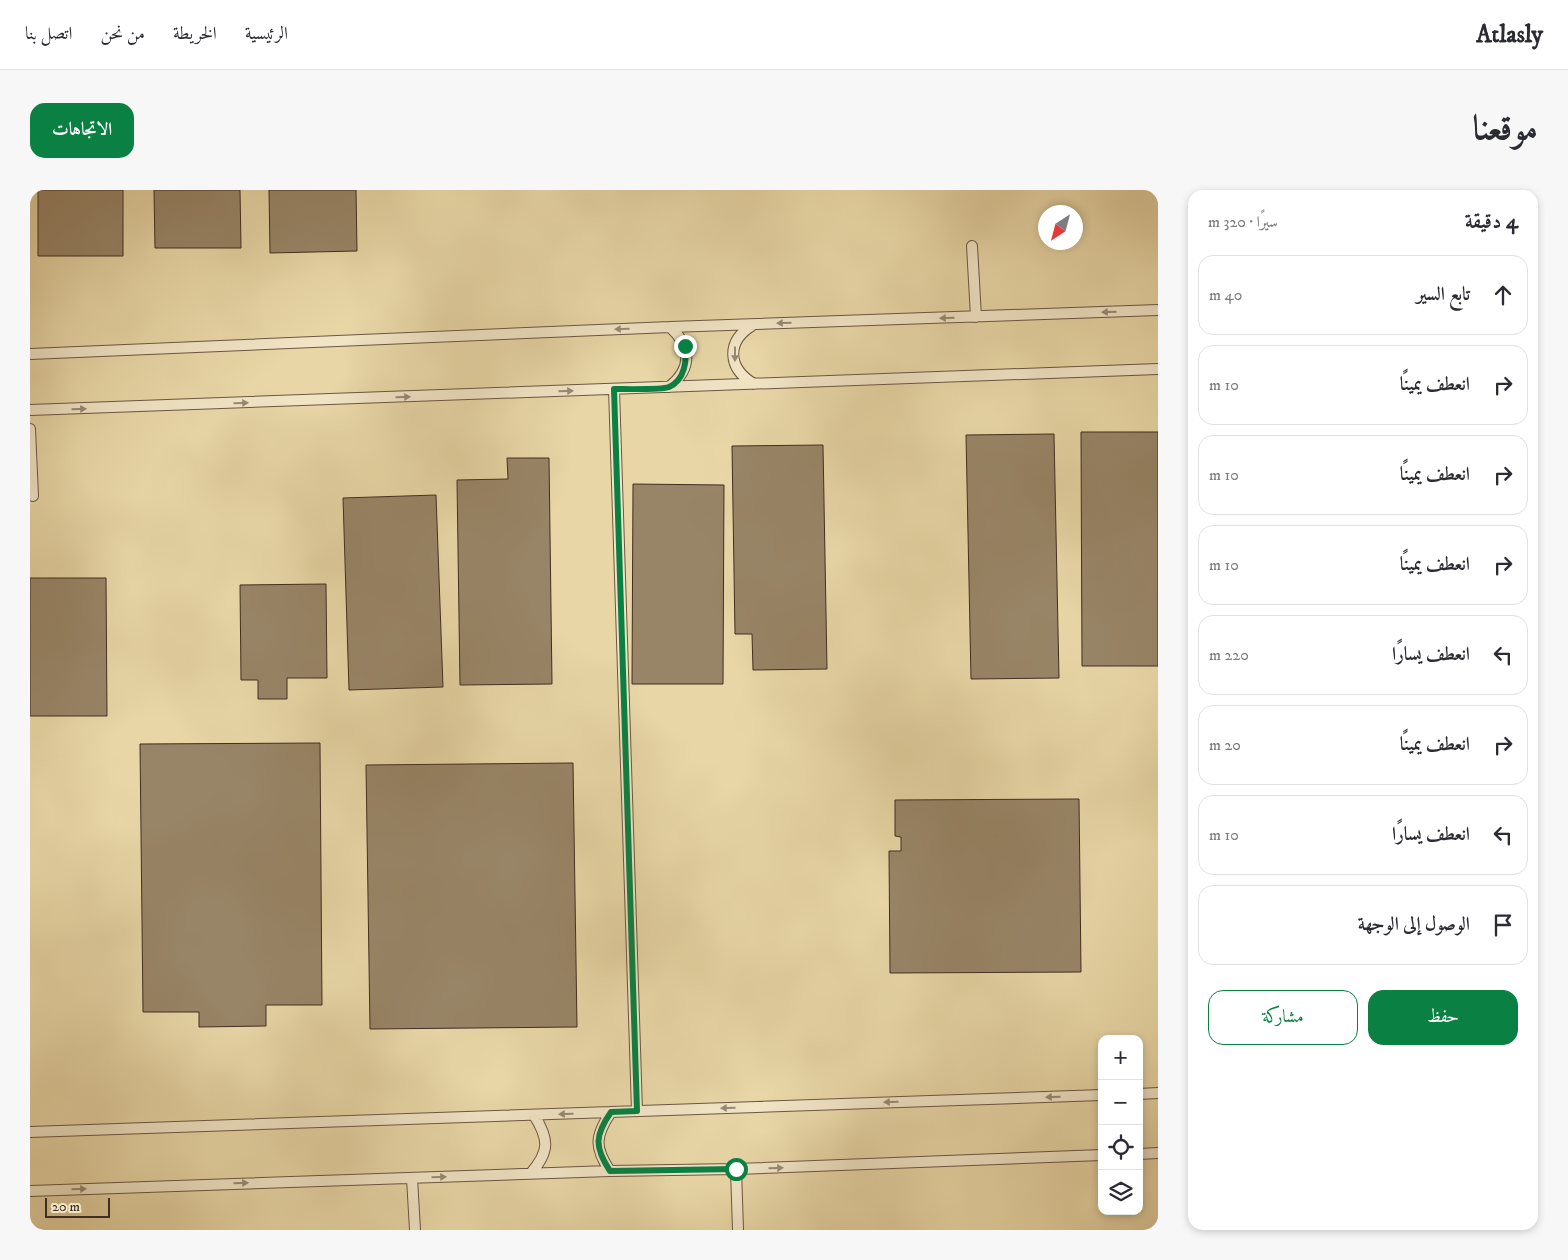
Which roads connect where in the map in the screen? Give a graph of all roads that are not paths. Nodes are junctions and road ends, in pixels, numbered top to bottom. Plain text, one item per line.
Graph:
1 (972, 246) dead end
2 (1158, 310) edge
3 (976, 317) junction
4 (754, 324) junction
5 (670, 327) junction
6 (30, 354) edge
7 (1158, 369) edge
8 (754, 384) junction
9 (669, 387) junction
10 (614, 389) junction
11 (30, 410) edge
12 (30, 429) edge
13 (33, 496) dead end
14 (1158, 1093) edge
15 (1143, 1094) edge
16 (1098, 1095) edge
17 (637, 1111) junction
18 (611, 1112) junction
19 (534, 1115) junction
20 (30, 1132) edge
21 (1158, 1153) edge
22 (1143, 1154) edge
23 (1098, 1155) edge
24 (736, 1169) junction
25 (610, 1171) junction
26 (531, 1174) junction
27 (412, 1178) junction
28 (30, 1191) edge
29 (415, 1230) edge
30 (738, 1230) edge

1 - 3 lane
2 -> 3 lane
3 -> 4 lane
4 - 5 lane
4 -> 8 lane
5 -> 6 lane
5 - 9 lane
7 - 8 lane
8 - 9 lane
9 - 10 lane
11 -> 10 lane
10 - 17 lane
12 - 13 lane
14 - 15 lane
16 -> 17 lane
17 - 18 lane
18 -> 19 lane
18 - 25 lane
19 - 20 lane
19 - 26 lane
21 - 22 lane
24 -> 23 lane
24 - 25 lane
24 - 30 lane
25 - 26 lane
27 -> 26 lane
28 -> 27 lane
27 - 29 lane

